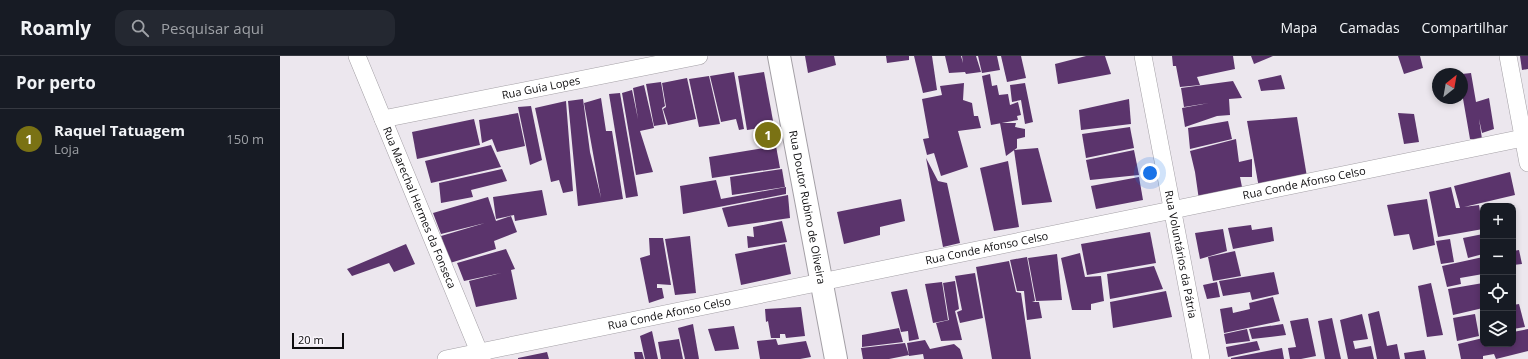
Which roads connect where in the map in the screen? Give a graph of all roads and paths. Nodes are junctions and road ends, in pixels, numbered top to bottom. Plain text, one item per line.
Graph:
1 (357, 56) edge
2 (699, 56) edge
3 (779, 56) edge
4 (1143, 56) edge
5 (1508, 56) edge
6 (383, 119) junction
7 (1526, 138) edge
8 (1528, 163) edge
9 (1172, 210) junction
10 (822, 282) junction
11 (481, 356) edge
12 (446, 359) edge
13 (836, 359) edge
14 (1201, 359) edge

1 - 6 street, Rua Marechal Hermes da Fonseca
2 - 6 street, Rua Guia Lopes
3 - 10 street, Rua Doutor Rubino de Oliveira
4 - 9 street, Rua Voluntários da Pátria
5 - 7 street
6 - 11 street, Rua Marechal Hermes da Fonseca
7 - 8 street
7 - 9 street, Rua Conde Afonso Celso
9 - 10 street, Rua Conde Afonso Celso
9 - 14 street, Rua Voluntários da Pátria
10 - 11 street, Rua Conde Afonso Celso
10 - 13 street, Rua Doutor Rubino de Oliveira
11 - 12 street, Rua Conde Afonso Celso

